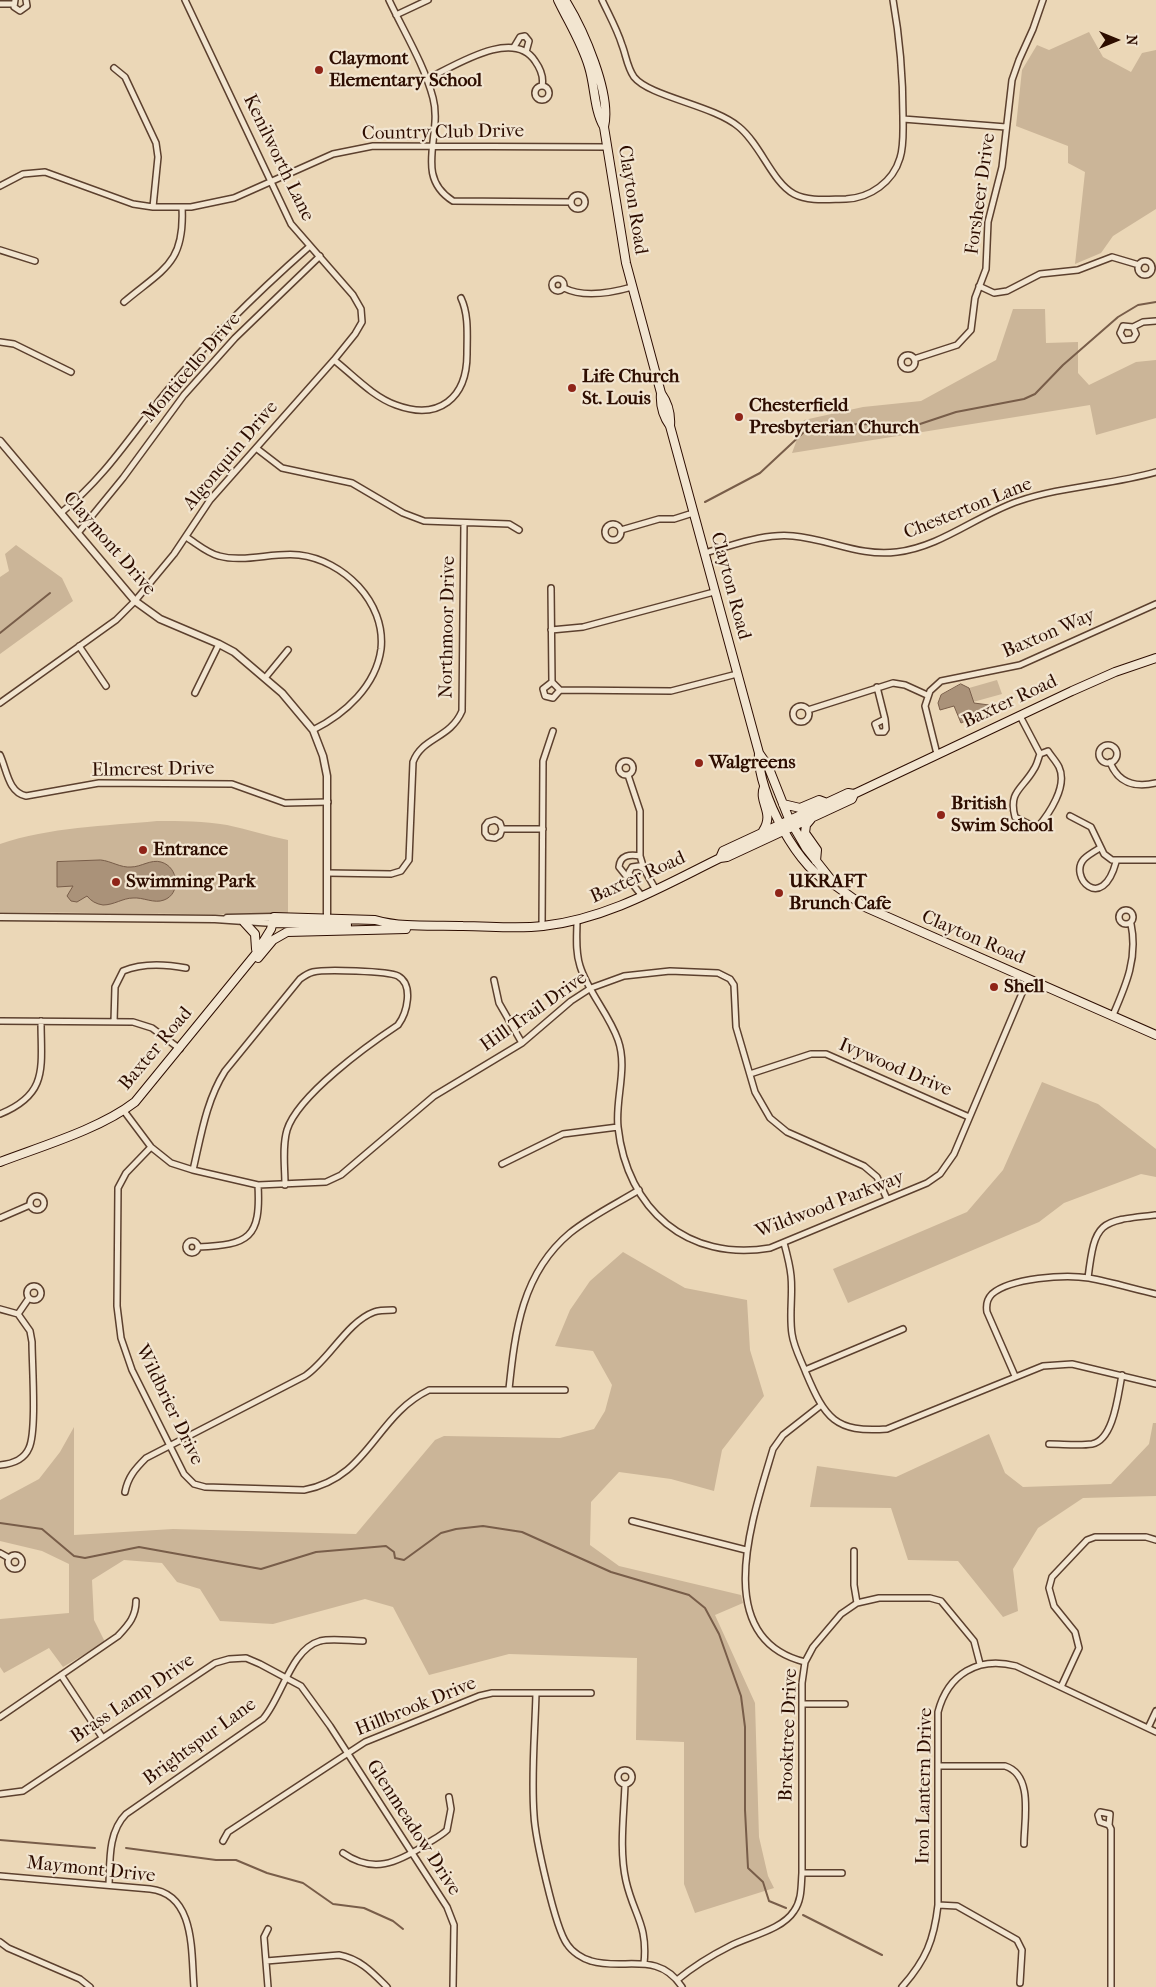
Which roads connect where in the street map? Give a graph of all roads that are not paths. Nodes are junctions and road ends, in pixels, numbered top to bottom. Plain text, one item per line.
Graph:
1 (26, 0) edge
2 (185, 0) edge
3 (391, 0) edge
4 (428, 0) edge
5 (558, 0) edge
6 (565, 0) edge
7 (602, 0) edge
8 (893, 0) edge
9 (1043, 0) edge
10 (14, 2) edge
11 (0, 4) edge
12 (396, 15) junction
13 (514, 47) junction
14 (526, 52) junction
15 (114, 68) dead end
16 (427, 79) junction
17 (542, 86) dead end
18 (903, 119) junction
19 (604, 127) junction
20 (1006, 127) junction
21 (434, 146) junction
22 (607, 147) junction
23 (270, 182) junction
24 (0, 186) edge
25 (571, 202) dead end
26 (153, 207) junction
27 (182, 207) junction
28 (310, 246) junction
29 (0, 250) edge
30 (320, 256) junction
31 (35, 261) dead end
32 (1140, 264) dead end
33 (980, 286) junction
34 (564, 288) dead end
35 (632, 288) junction
36 (461, 298) dead end
37 (124, 302) dead end
38 (362, 316) joint
39 (1156, 321) edge
40 (1133, 327) dead end
41 (0, 342) edge
42 (914, 359) dead end
43 (334, 360) junction
44 (71, 372) dead end
45 (0, 440) edge
46 (256, 448) junction
47 (1156, 472) edge
48 (62, 512) junction
49 (693, 513) junction
50 (464, 524) junction
51 (519, 530) dead end
52 (622, 530) dead end
53 (78, 533) junction
54 (186, 537) junction
55 (704, 553) junction
56 (551, 588) dead end
57 (714, 592) junction
58 (135, 600) junction
59 (1156, 604) edge
60 (551, 630) junction
61 (219, 644) junction
62 (79, 646) junction
63 (288, 650) dead end
64 (1156, 658) edge
65 (737, 674) junction
66 (265, 678) junction
67 (552, 682) junction
68 (106, 686) dead end
69 (877, 687) junction
70 (560, 690) junction
71 (196, 693) dead end
72 (927, 695) junction
73 (0, 703) edge
74 (808, 710) dead end
75 (1020, 716) junction
76 (885, 719) dead end
77 (313, 730) junction
78 (553, 731) dead end
79 (759, 753) junction
80 (937, 754) junction
81 (1040, 754) junction
82 (0, 755) edge
83 (1110, 762) dead end
84 (628, 775) dead end
85 (1156, 783) edge
86 (764, 787) junction
87 (854, 794) junction
88 (328, 802) junction
89 (827, 803) junction
90 (783, 804) junction
91 (814, 816) junction
92 (1070, 816) dead end
93 (791, 823) junction
94 (782, 826) junction
95 (502, 829) dead end
96 (543, 829) junction
97 (763, 831) junction
98 (1100, 848) junction
99 (640, 856) junction
100 (720, 858) junction
101 (1156, 860) edge
102 (816, 861) junction
103 (1116, 862) junction
104 (644, 869) junction
105 (327, 873) junction
106 (630, 879) junction
107 (836, 886) junction
108 (656, 890) junction
109 (642, 896) junction
110 (0, 917) edge
111 (216, 919) junction
112 (273, 920) junction
113 (577, 920) junction
114 (327, 921) junction
115 (244, 922) junction
116 (1131, 924) dead end
117 (419, 925) junction
118 (542, 927) junction
119 (255, 955) junction
120 (186, 968) dead end
121 (1028, 979) junction
122 (494, 980) dead end
123 (230, 986) junction
124 (591, 988) junction
125 (1113, 1015) junction
126 (0, 1021) edge
127 (41, 1021) junction
128 (114, 1022) junction
129 (1156, 1035) edge
130 (522, 1043) junction
131 (180, 1049) junction
132 (750, 1074) junction
133 (124, 1111) junction
134 (0, 1114) edge
135 (969, 1117) junction
136 (618, 1127) junction
137 (151, 1148) junction
138 (0, 1162) edge
139 (502, 1164) dead end
140 (193, 1170) junction
141 (285, 1184) junction
142 (258, 1185) junction
143 (638, 1190) junction
144 (887, 1199) junction
145 (30, 1206) dead end
146 (1155, 1215) edge
147 (0, 1218) edge
148 (784, 1243) junction
149 (198, 1247) dead end
150 (1088, 1278) junction
151 (1156, 1294) edge
152 (29, 1298) dead end
153 (0, 1309) edge
154 (393, 1310) dead end
155 (18, 1314) junction
156 (903, 1329) dead end
157 (805, 1370) junction
158 (1122, 1375) junction
159 (1015, 1376) junction
160 (1156, 1384) edge
161 (509, 1389) junction
162 (565, 1390) dead end
163 (820, 1406) junction
164 (1049, 1444) dead end
165 (170, 1446) junction
166 (0, 1465) edge
167 (125, 1492) dead end
168 (632, 1521) dead end
169 (1156, 1540) edge
170 (746, 1550) junction
171 (854, 1551) dead end
172 (0, 1553) edge
173 (9, 1558) dead end
174 (136, 1601) dead end
175 (857, 1603) junction
176 (363, 1641) dead end
177 (805, 1662) junction
178 (980, 1664) junction
179 (61, 1675) junction
180 (287, 1678) junction
181 (1061, 1687) junction
182 (536, 1693) junction
183 (591, 1693) dead end
184 (802, 1704) junction
185 (845, 1704) dead end
186 (1156, 1711) edge
187 (0, 1717) edge
188 (1148, 1728) junction
189 (1156, 1732) edge
190 (102, 1737) junction
191 (347, 1753) junction
192 (939, 1766) junction
193 (625, 1784) dead end
194 (0, 1794) edge
195 (449, 1798) dead end
196 (1109, 1825) dead end
197 (223, 1841) dead end
198 (1024, 1844) dead end
199 (343, 1853) dead end
200 (412, 1853) junction
201 (802, 1873) junction
202 (842, 1873) dead end
203 (0, 1876) edge
204 (109, 1885) junction
205 (938, 1905) junction
206 (268, 1928) dead end
207 (0, 1942) edge
208 (266, 1961) junction
209 (644, 1964) junction
210 (678, 1980) junction
211 (1020, 1983) dead end
212 (90, 1987) edge
213 (194, 1987) edge
214 (268, 1987) edge
215 (387, 1987) edge
216 (453, 1987) edge
217 (682, 1987) edge
218 (902, 1987) edge
219 (1111, 1987) edge

1 - 10 street
2 - 23 street, Kenilworth Lane
3 - 12 street
4 - 12 street
5 - 19 main road, Clayton Road
6 - 19 main road, Clayton Road
7 - 18 street
8 - 18 street
9 - 20 street, Forsheer Drive
10 - 11 street
12 - 16 street
13 - 14 street
13 - 14 street
13 - 16 street
14 - 17 street
15 - 26 street
16 - 21 street
18 - 20 street
19 - 22 main road, Clayton Road
20 - 33 street, Forsheer Drive
21 - 22 street, Country Club Drive
21 - 23 street, Country Club Drive
21 - 25 street
22 - 35 main road, Clayton Road
23 - 27 street, Country Club Drive
23 - 28 street, Kenilworth Lane
24 - 26 street, Country Club Drive
26 - 27 street, Country Club Drive
27 - 37 street
28 - 30 street, Kenilworth Lane
28 - 48 street, Monticello Drive
29 - 31 street
30 - 38 street, Kenilworth Lane
30 - 53 street, Monticello Drive
32 - 33 street
33 - 42 street, Forsheer Drive
34 - 35 street
35 - 49 main road, Clayton Road
36 - 43 street
38 - 43 street, Algonquin Drive
39 - 40 street
41 - 44 street
43 - 46 street, Algonquin Drive
45 - 48 street, Claymont Drive
46 - 50 street
46 - 54 street, Algonquin Drive
47 - 55 street, Chesterton Lane
48 - 53 street, Claymont Drive
49 - 52 street
49 - 55 main road, Clayton Road
50 - 51 street
50 - 105 street, Northmoor Drive
53 - 58 street, Claymont Drive
54 - 58 street, Algonquin Drive
54 - 77 street
55 - 57 main road, Clayton Road
56 - 60 street
57 - 60 street
57 - 65 main road, Clayton Road
58 - 61 street, Claymont Drive
58 - 62 street, Algonquin Drive
59 - 72 street, Baxton Way
60 - 67 street
61 - 66 street, Claymont Drive
61 - 71 street
62 - 68 street
62 - 73 street, Algonquin Drive
63 - 66 street
64 - 75 main road, Baxter Road
65 - 70 street
65 - 79 main road, Clayton Road
66 - 77 street, Claymont Drive
67 - 70 street
67 - 70 street
69 - 72 street
69 - 74 street
69 - 76 street
72 - 80 street
75 - 80 main road, Baxter Road
75 - 81 street
77 - 88 street, Claymont Drive
78 - 96 street
79 - 86 main road, Clayton Road
79 - 90 main road, Clayton Road
80 - 87 main road, Baxter Road
81 - 81 street
82 - 88 street, Elmcrest Drive
83 - 85 street
84 - 99 street
86 - 94 main road, Clayton Road
86 - 97 main road
87 - 89 main road, Baxter Road
87 - 91 main road, Baxter Road
88 - 105 street, Claymont Drive
89 - 90 main road
89 - 93 main road, Baxter Road
90 - 93 main road, Clayton Road
91 - 93 main road, Baxter Road
91 - 102 main road
92 - 98 street
93 - 94 main road, Baxter Road
93 - 102 main road, Clayton Road
94 - 97 main road, Baxter Road
94 - 100 main road, Baxter Road
94 - 107 main road, Clayton Road
95 - 96 street
96 - 118 street
97 - 100 main road, Baxter Road
98 - 103 street
98 - 103 street
99 - 104 street
99 - 106 street
100 - 108 main road, Baxter Road
101 - 103 street
102 - 107 main road, Clayton Road
104 - 106 street
104 - 108 street
105 - 114 street, Claymont Drive
106 - 109 street
107 - 121 main road, Clayton Road
108 - 109 main road, Baxter Road
109 - 113 main road, Baxter Road
110 - 111 street
111 - 112 street
111 - 115 street
112 - 114 main road, Baxter Road
112 - 115 street
112 - 119 main road, Baxter Road
113 - 118 main road, Baxter Road
113 - 124 street, Wildwood Parkway
114 - 117 main road, Baxter Road
115 - 119 main road
116 - 125 street
117 - 118 main road, Baxter Road
117 - 123 main road
119 - 123 main road, Baxter Road
120 - 128 street
121 - 125 main road, Clayton Road
121 - 135 street, Wildwood Parkway
122 - 130 street
123 - 131 main road, Baxter Road
124 - 130 street, Hill Trail Drive
124 - 132 street, Hill Trail Drive
124 - 136 street, Wildwood Parkway
125 - 129 main road, Clayton Road
126 - 127 street
127 - 128 street
127 - 134 street
128 - 131 street
130 - 141 street, Hill Trail Drive
131 - 133 main road, Baxter Road
132 - 135 street, Ivywood Drive
132 - 144 street, Hill Trail Drive
133 - 137 street, Hill Trail Drive
133 - 138 main road, Baxter Road
135 - 144 street, Wildwood Parkway
136 - 139 street
136 - 143 street, Wildwood Parkway
137 - 140 street, Hill Trail Drive
137 - 165 street, Wildbrier Drive
140 - 141 street
140 - 142 street, Hill Trail Drive
141 - 142 street, Hill Trail Drive
142 - 149 street
143 - 148 street, Wildwood Parkway
143 - 161 street
144 - 148 street, Wildwood Parkway
145 - 147 street
146 - 150 street
148 - 157 street
150 - 151 street
150 - 159 street
152 - 155 street
153 - 155 street
154 - 165 street
155 - 166 street
156 - 157 street
157 - 163 street
158 - 159 street
158 - 160 street
158 - 164 street
159 - 163 street
161 - 162 street, Wildbrier Drive
161 - 165 street, Wildbrier Drive
163 - 170 street
165 - 167 street
168 - 170 street
169 - 181 street
170 - 177 street
171 - 175 street
172 - 173 street
174 - 179 street
175 - 177 street, Brooktree Drive
175 - 178 street, Brooktree Drive
176 - 180 street, Brightspur Lane
177 - 184 street, Brooktree Drive
178 - 181 street
178 - 192 street, Iron Lantern Drive
179 - 187 street
179 - 190 street
180 - 190 street, Brass Lamp Drive
180 - 191 street, Glenmeadow Drive
180 - 204 street, Brightspur Lane
181 - 188 street
182 - 183 street, Hillbrook Drive
182 - 191 street, Hillbrook Drive
182 - 209 street
184 - 185 street
184 - 201 street, Brooktree Drive
186 - 188 street
188 - 189 street
190 - 194 street, Brass Lamp Drive
191 - 197 street, Hillbrook Drive
191 - 200 street, Glenmeadow Drive
192 - 198 street
192 - 205 street, Iron Lantern Drive
193 - 209 street
195 - 200 street
196 - 219 street
199 - 200 street
200 - 216 street, Glenmeadow Drive
201 - 202 street
201 - 210 street, Brooktree Drive
203 - 204 street, Maymont Drive
204 - 213 street, Maymont Drive
205 - 211 street
205 - 218 street, Iron Lantern Drive
206 - 208 street
207 - 212 street
208 - 214 street
208 - 215 street
209 - 210 street
210 - 217 street

